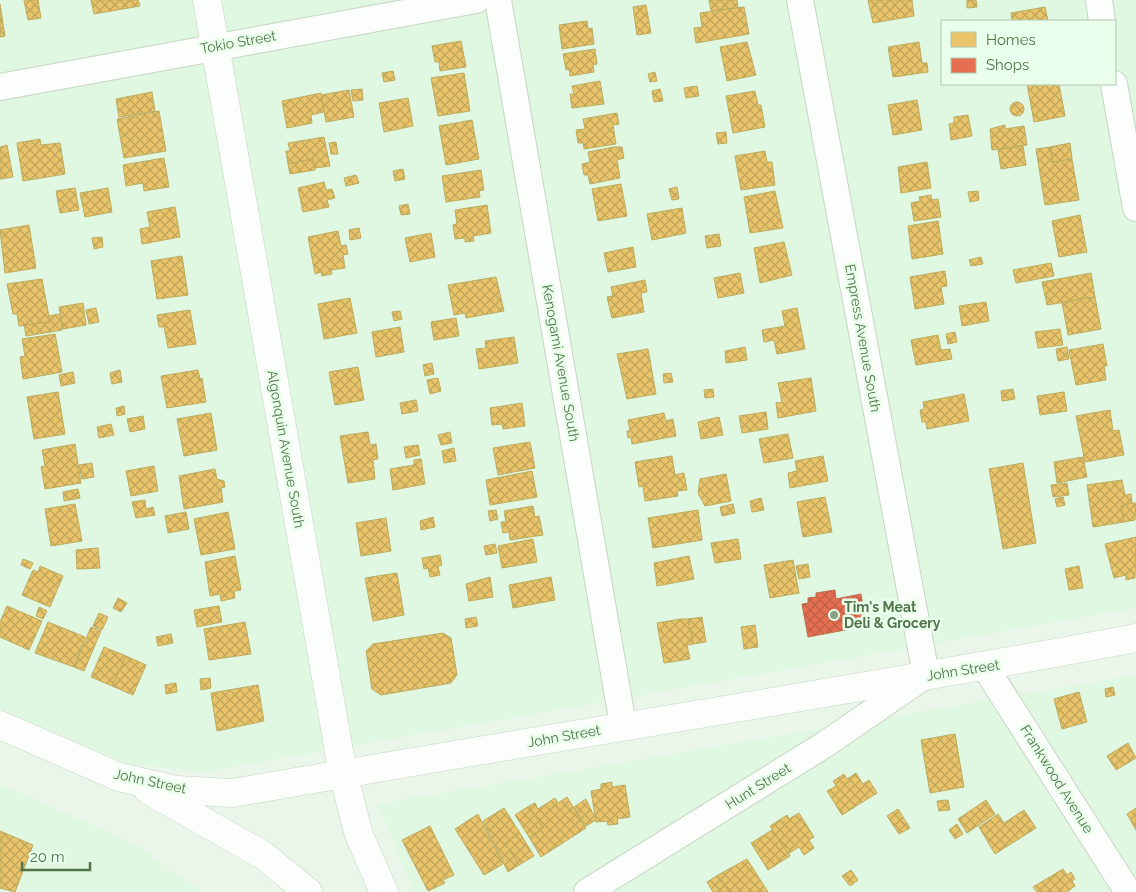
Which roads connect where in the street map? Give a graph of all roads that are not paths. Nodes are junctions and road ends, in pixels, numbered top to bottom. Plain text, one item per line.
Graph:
1 (207, 0) edge
2 (476, 0) edge
3 (498, 0) edge
4 (800, 0) edge
5 (1099, 0) edge
6 (1102, 20) edge
7 (215, 46) junction
8 (1114, 85) edge
9 (0, 87) edge
10 (1136, 208) edge
11 (1136, 638) edge
12 (985, 667) junction
13 (926, 676) junction
14 (0, 725) edge
15 (623, 726) junction
16 (343, 774) junction
17 (119, 777) junction
18 (308, 892) edge
19 (384, 892) edge
20 (588, 892) edge
21 (1128, 892) edge

1 - 7 main road, Algonquin Avenue South
2 - 7 street, Tokio Street
3 - 15 street, Kenogami Avenue South
4 - 13 street, Empress Avenue South
5 - 6 street
7 - 9 street, Tokio Street
7 - 16 main road, Algonquin Avenue South
8 - 10 street
11 - 12 main road, John Street
12 - 13 main road, John Street
12 - 21 street, Frankwood Avenue
13 - 15 main road, John Street
13 - 20 street, Hunt Street
14 - 17 main road, John Street
15 - 16 main road, John Street
16 - 17 main road, John Street
16 - 19 main road, Algonquin Avenue South
17 - 18 main road

